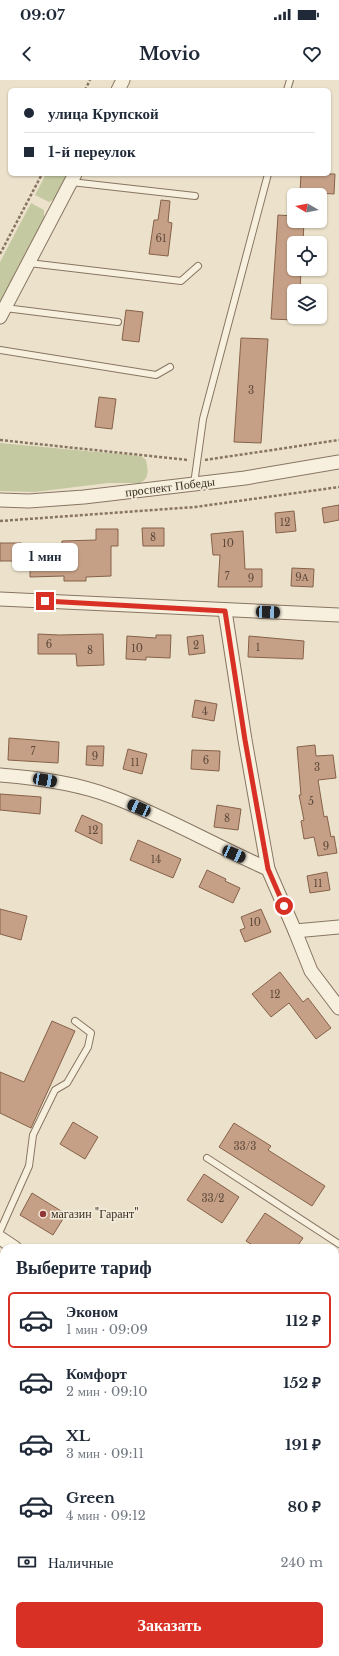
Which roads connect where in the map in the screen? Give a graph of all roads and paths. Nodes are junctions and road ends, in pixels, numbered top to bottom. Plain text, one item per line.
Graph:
1 (41, 176) edge
2 (267, 176) edge
3 (73, 178) edge
4 (196, 196) dead end
5 (0, 254) edge
6 (29, 263) junction
7 (198, 266) dead end
8 (2, 312) edge
9 (118, 322) dead end
10 (0, 350) edge
11 (170, 367) dead end
12 (0, 440) edge
13 (339, 440) edge
14 (198, 460) junction
15 (339, 462) edge
16 (194, 484) junction
17 (339, 487) edge
18 (0, 500) edge
19 (0, 521) edge
20 (0, 599) edge
21 (225, 611) junction
22 (339, 615) edge
23 (0, 775) edge
24 (268, 869) junction
25 (339, 927) edge
26 (295, 931) junction
27 (339, 1008) edge
28 (75, 1021) dead end
29 (207, 1158) dead end
30 (0, 1231) edge
31 (0, 1238) edge
32 (9, 1244) edge
33 (339, 1244) edge

1 - 5 path
2 - 14 lane
3 - 4 lane
3 - 6 street
6 - 7 lane
6 - 8 street
8 - 9 lane
10 - 11 lane
12 - 14 path
13 - 14 path
14 - 16 lane
15 - 16 street, проспект Победы
16 - 18 street, проспект Победы
17 - 19 path
20 - 21 street
21 - 22 street
21 - 24 street
23 - 24 street
24 - 26 street
25 - 26 street
26 - 27 street
28 - 30 lane
29 - 33 lane
31 - 32 street

